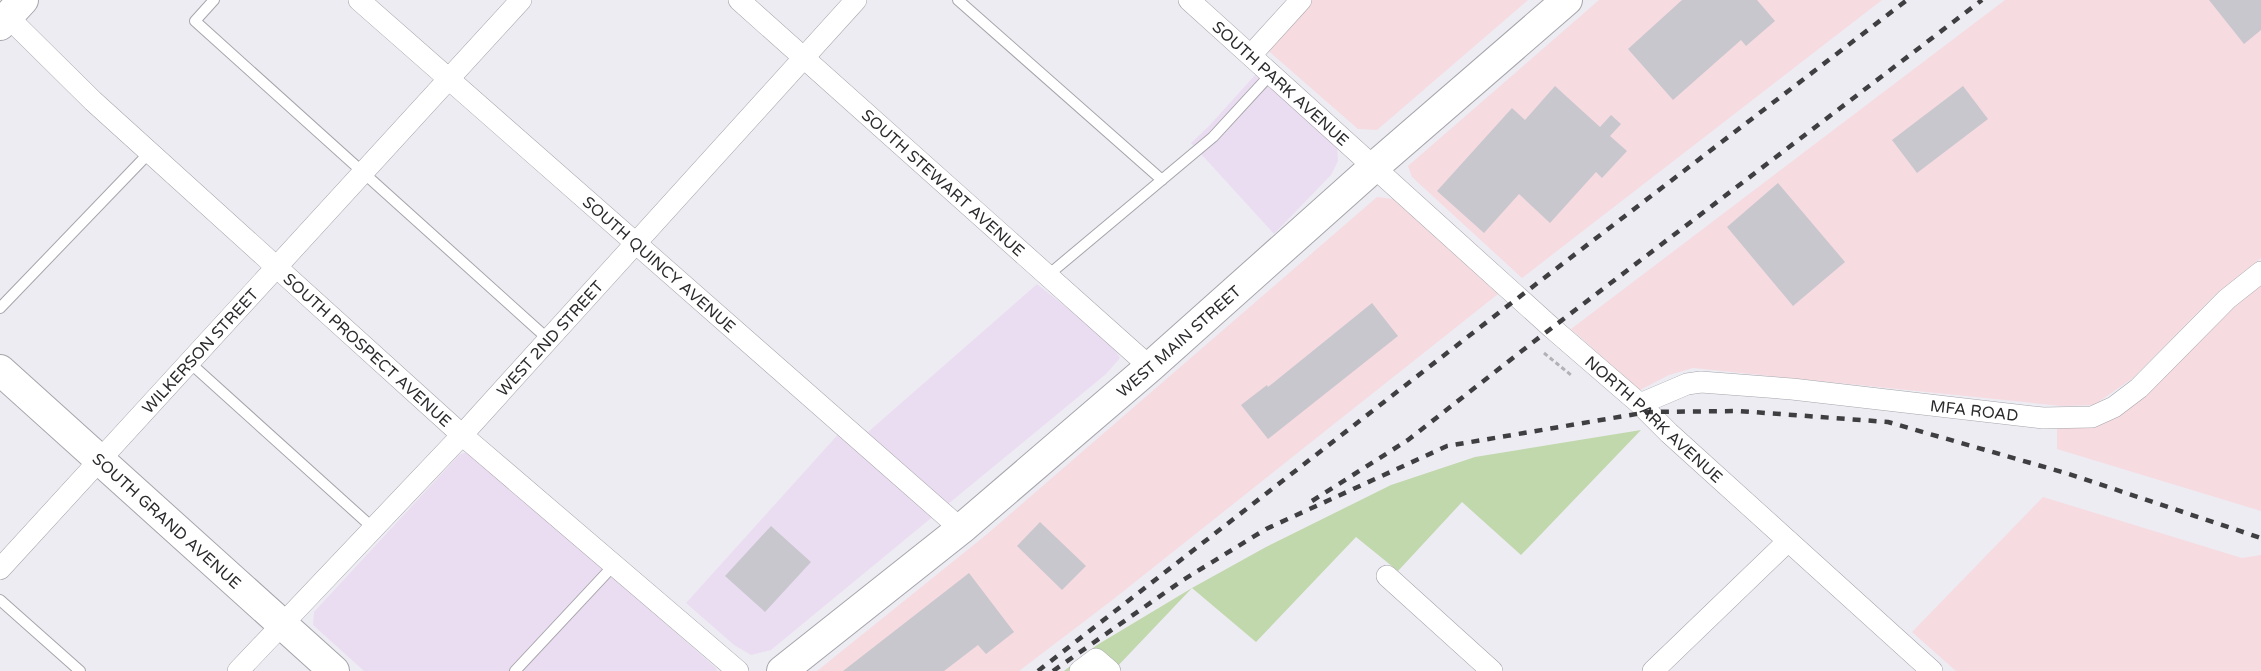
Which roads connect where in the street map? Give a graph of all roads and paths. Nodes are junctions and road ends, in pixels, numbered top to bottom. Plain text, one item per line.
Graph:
1 (214, 0) edge
2 (359, 0) edge
3 (521, 0) edge
4 (739, 0) edge
5 (856, 0) edge
6 (958, 0) edge
7 (1189, 0) edge
8 (1301, 0) edge
9 (1567, 0) edge
10 (11, 14) edge
11 (1251, 56) junction
12 (803, 58) junction
13 (1271, 74) junction
14 (449, 80) junction
15 (150, 152) junction
16 (1374, 167) junction
17 (363, 172) junction
18 (1162, 180) junction
19 (635, 244) junction
20 (276, 266) junction
21 (2261, 272) edge
22 (1047, 276) junction
23 (0, 309) edge
24 (548, 339) junction
25 (1544, 353) dead end
26 (189, 362) junction
27 (1150, 367) junction
28 (0, 370) edge
29 (1571, 375) dead end
30 (1640, 404) junction
31 (462, 435) junction
32 (100, 459) junction
33 (373, 528) junction
34 (961, 529) junction
35 (1788, 541) junction
36 (614, 565) junction
37 (0, 568) edge
38 (1387, 576) dead end
39 (0, 600) edge
40 (282, 624) junction
41 (77, 670) edge
42 (238, 671) edge
43 (334, 671) edge
44 (515, 671) edge
45 (738, 671) edge
46 (782, 671) edge
47 (1080, 671) edge
48 (1110, 671) edge
49 (1492, 671) edge
50 (1653, 671) edge
51 (1932, 671) edge

1 - 17 lane
2 - 14 street, SOUTH QUINCY AVENUE
3 - 14 street, WILKERSON STREET
4 - 12 street, SOUTH STEWART AVENUE
5 - 12 street, WEST 2ND STREET
6 - 18 lane
7 - 11 street, SOUTH PARK AVENUE
8 - 11 street
9 - 16 main road, WEST MAIN STREET
10 - 15 street, SOUTH PROSPECT AVENUE
11 - 13 street, SOUTH PARK AVENUE
12 - 19 street, WEST 2ND STREET
12 - 22 street, SOUTH STEWART AVENUE
13 - 16 street, SOUTH PARK AVENUE
13 - 18 lane
14 - 17 street, WILKERSON STREET
14 - 19 street, SOUTH QUINCY AVENUE
15 - 20 street, SOUTH PROSPECT AVENUE
15 - 23 lane
16 - 27 main road, WEST MAIN STREET
16 - 30 street, NORTH PARK AVENUE
17 - 20 street, WILKERSON STREET
17 - 24 lane
18 - 22 lane
19 - 24 street, WEST 2ND STREET
19 - 34 street, SOUTH QUINCY AVENUE
20 - 26 street, WILKERSON STREET
20 - 31 street, SOUTH PROSPECT AVENUE
21 - 30 street, MFA ROAD
22 - 27 street, SOUTH STEWART AVENUE
24 - 31 street, WEST 2ND STREET
25 - 29 path
26 - 32 street, WILKERSON STREET
26 - 33 lane
27 - 34 main road, WEST MAIN STREET
28 - 32 main road, SOUTH GRAND AVENUE
30 - 35 street, NORTH PARK AVENUE
31 - 33 street, WEST 2ND STREET
31 - 36 street, SOUTH PROSPECT AVENUE
32 - 37 street, WILKERSON STREET
32 - 40 main road, SOUTH GRAND AVENUE
33 - 40 street, WEST 2ND STREET
34 - 46 main road, WEST MAIN STREET
35 - 50 street
35 - 51 street, NORTH PARK AVENUE
36 - 44 lane
36 - 45 street, SOUTH PROSPECT AVENUE
38 - 49 street
39 - 41 lane
40 - 42 street, WEST 2ND STREET
40 - 43 main road, SOUTH GRAND AVENUE
47 - 48 street

